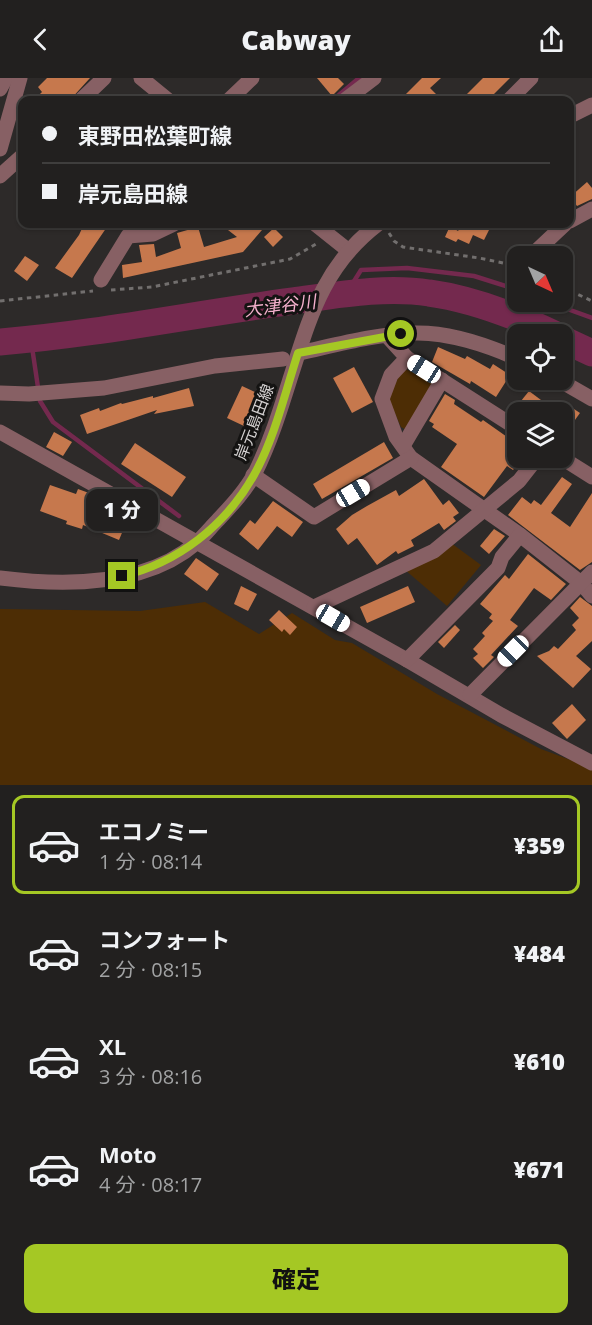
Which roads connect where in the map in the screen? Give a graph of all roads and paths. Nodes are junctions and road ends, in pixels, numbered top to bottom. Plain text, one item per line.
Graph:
1 (6, 78) edge
2 (20, 78) edge
3 (104, 78) edge
4 (141, 78) edge
5 (252, 78) edge
6 (374, 78) edge
7 (531, 78) edge
8 (0, 89) edge
9 (85, 96) edge
10 (163, 96) edge
11 (233, 96) edge
12 (350, 96) edge
13 (513, 96) edge
14 (592, 105) edge
15 (574, 114) edge
16 (0, 149) edge
17 (18, 160) edge
18 (0, 176) edge
19 (592, 209) edge
20 (574, 219) edge
21 (166, 228) edge
22 (320, 228) edge
23 (383, 228) edge
24 (561, 228) edge
25 (316, 244) dead end
26 (542, 246) edge
27 (349, 251) junction
28 (507, 264) edge
29 (103, 287) junction
30 (573, 292) edge
31 (0, 301) edge
32 (592, 301) edge
33 (387, 336) junction
34 (301, 348) junction
35 (507, 353) edge
36 (407, 358) junction
37 (283, 359) dead end
38 (442, 380) junction
39 (573, 388) edge
40 (0, 393) edge
41 (592, 399) edge
42 (507, 422) edge
43 (0, 432) edge
44 (407, 452) junction
45 (573, 465) edge
46 (529, 468) edge
47 (254, 476) junction
48 (592, 477) edge
49 (486, 510) junction
50 (520, 535) junction
51 (196, 543) junction
52 (587, 577) edge
53 (0, 578) edge
54 (592, 596) edge
55 (314, 607) junction
56 (407, 660) junction
57 (470, 695) junction
58 (592, 746) edge
59 (586, 760) edge

1 - 8 street
2 - 16 street
3 - 9 street
4 - 10 street
5 - 11 street
6 - 12 street
7 - 13 street
14 - 15 street
17 - 18 street
19 - 20 street
21 - 29 street
22 - 27 street
23 - 27 street, 岸元島田線
23 - 28 path
24 - 26 street
25 - 29 path
27 - 34 street, 岸元島田線
29 - 31 path
30 - 32 path
33 - 34 street
33 - 35 street
33 - 36 street
34 - 47 street, 岸元島田線
36 - 38 street
36 - 44 street
37 - 40 street
38 - 42 street
38 - 44 street
39 - 41 street
43 - 51 street
44 - 47 street
44 - 49 street
45 - 48 street
46 - 49 street
47 - 51 street, 岸元島田線
49 - 50 street
49 - 55 street
50 - 52 street
50 - 56 street
51 - 53 street, 岸元島田線
51 - 55 street
52 - 54 street
52 - 57 street
55 - 56 street
56 - 57 street
57 - 59 street
58 - 59 street

